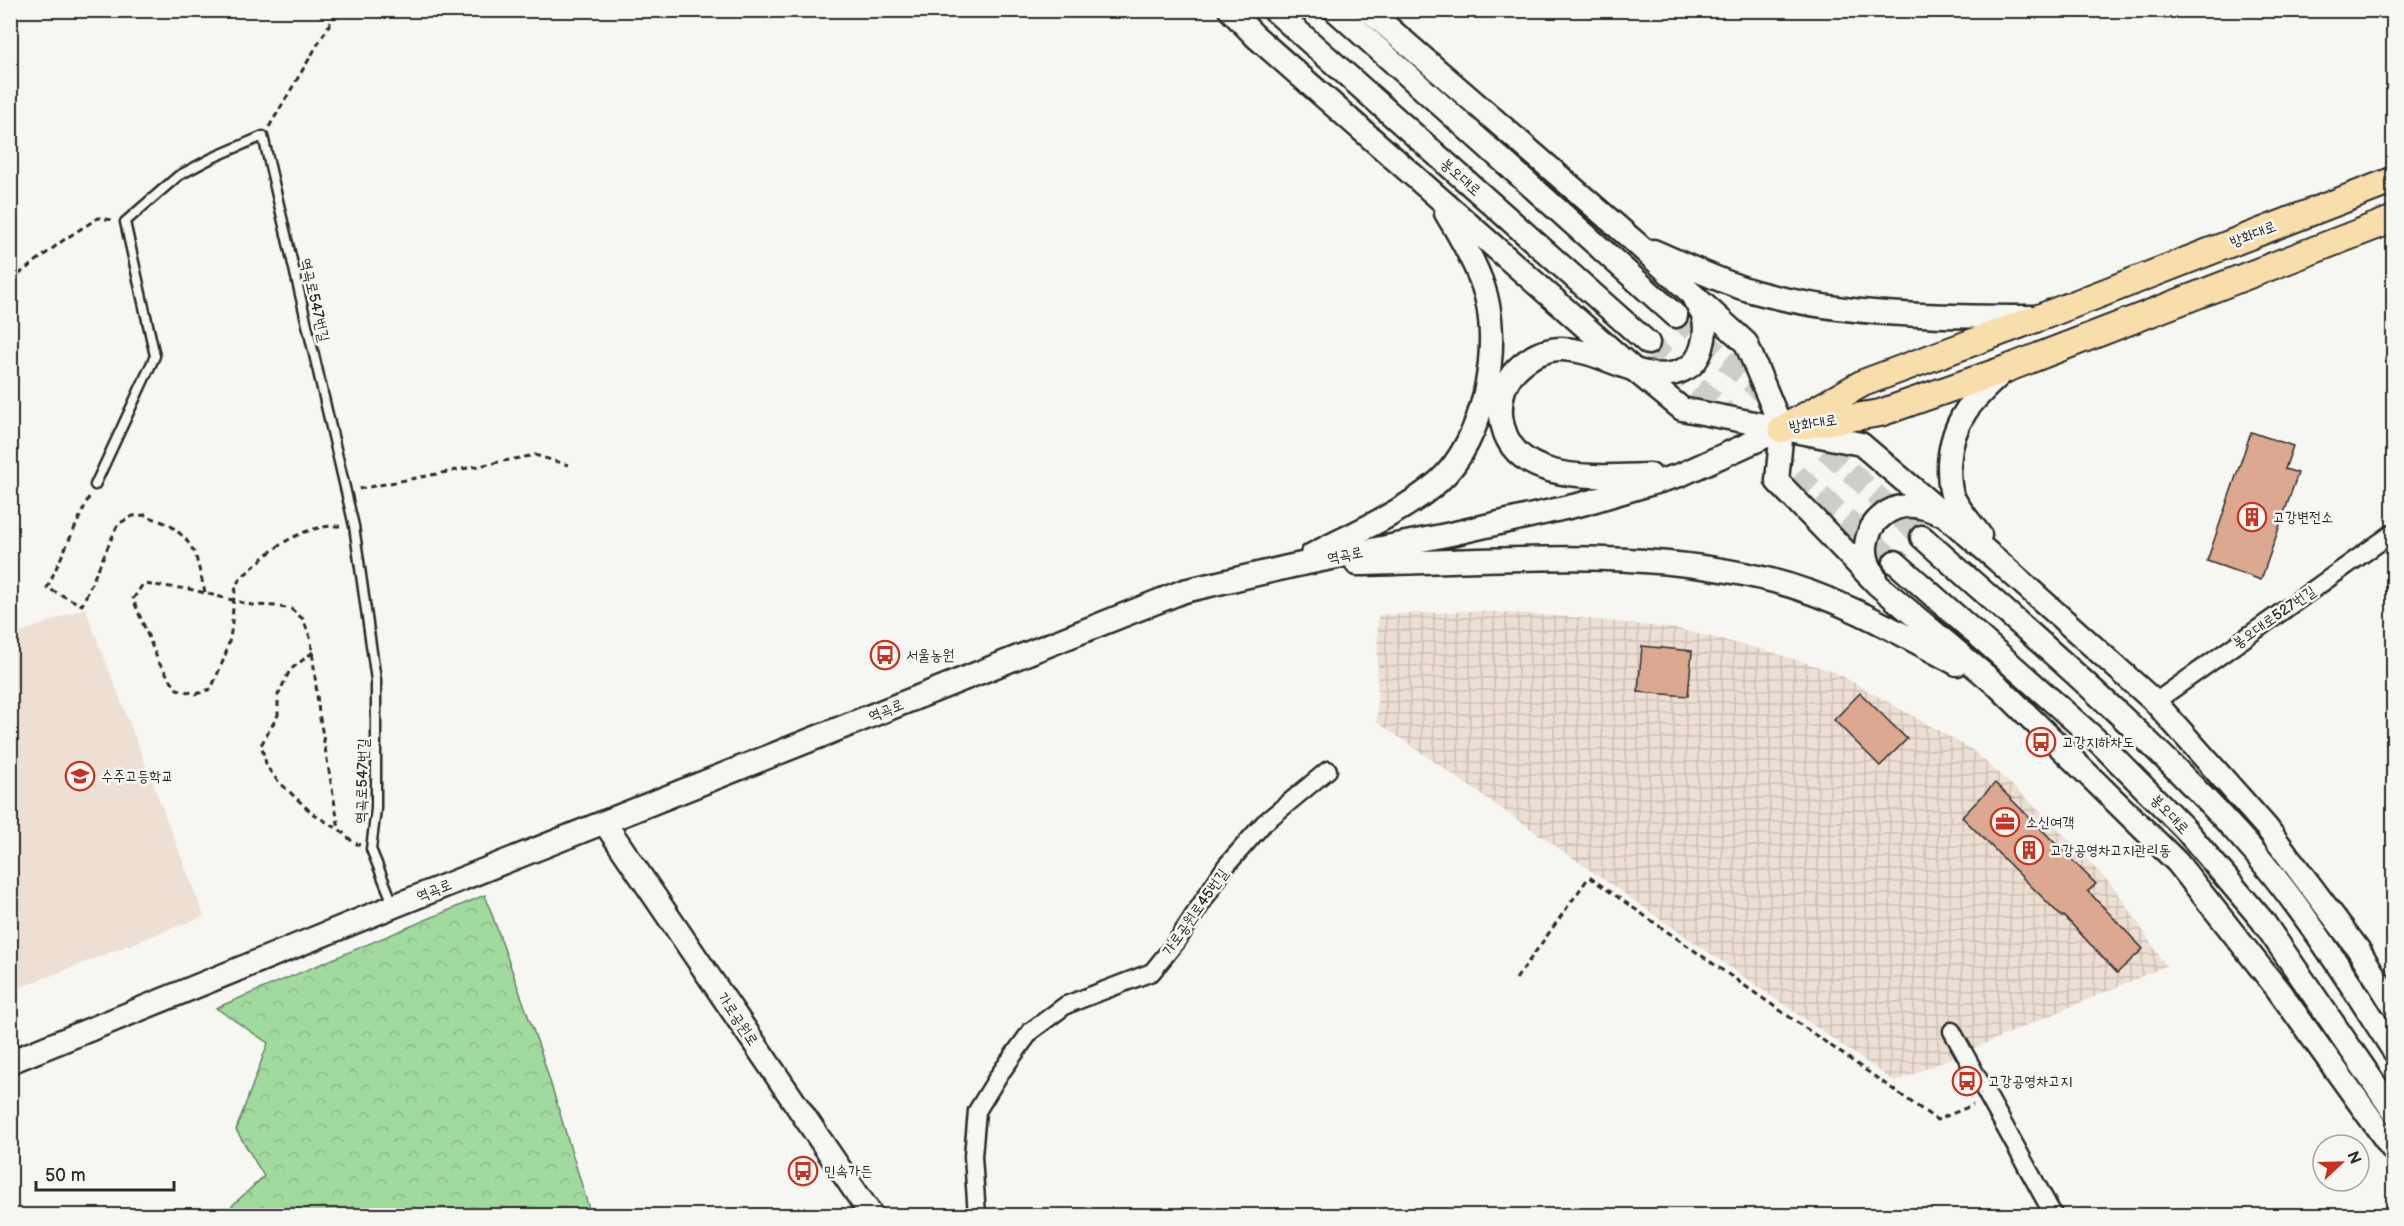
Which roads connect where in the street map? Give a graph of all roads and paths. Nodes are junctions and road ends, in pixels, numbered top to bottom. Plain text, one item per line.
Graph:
1 (338, 10) edge
2 (1230, 10) edge
3 (1274, 10) edge
4 (1335, 10) edge
5 (1368, 10) edge
6 (263, 136) junction
7 (2394, 180) edge
8 (1433, 193) junction
9 (2394, 219) edge
10 (125, 222) junction
11 (1635, 242) junction
12 (10, 281) edge
13 (1692, 295) junction
14 (1676, 316) tunnel mouth
15 (2041, 317) junction
16 (1648, 343) tunnel mouth
17 (1632, 368) junction
18 (2006, 369) junction
19 (1782, 429) junction
20 (568, 465) dead end
21 (1680, 475) junction
22 (95, 485) joint
23 (346, 492) junction
24 (1943, 515) junction
25 (354, 526) junction
26 (2394, 532) edge
27 (1922, 537) tunnel mouth
28 (1998, 561) junction
29 (1895, 562) tunnel mouth
30 (1292, 566) junction
31 (1878, 585) junction
32 (205, 592) junction
33 (235, 601) junction
34 (313, 652) junction
35 (1999, 687) junction
36 (2155, 702) junction
37 (1328, 770) dead end
38 (604, 822) junction
39 (339, 829) junction
40 (371, 849) junction
41 (394, 906) junction
42 (1516, 979) dead end
43 (2394, 1007) edge
44 (1952, 1031) dead end
45 (2394, 1051) edge
46 (10, 1062) edge
47 (1989, 1098) junction
48 (2394, 1112) edge
49 (2394, 1151) edge
50 (872, 1215) edge
51 (977, 1215) edge
52 (2054, 1215) edge

1 - 6 path
2 - 8 street
3 - 16 street, 봉오대로
4 - 14 street
5 - 11 street
6 - 10 lane
6 - 23 lane, 역곡로547번길
7 - 15 main road, 방화대로
8 - 17 street
8 - 30 street
9 - 18 main road, 방화대로
10 - 12 path
10 - 22 lane
11 - 13 street
11 - 15 street
13 - 17 street
13 - 19 street
15 - 19 main road, 방화대로
17 - 19 street
17 - 21 street
18 - 19 main road, 방화대로
18 - 28 street
19 - 21 street, 역곡로
19 - 24 street
19 - 31 street
20 - 23 path
21 - 30 street, 역곡로
22 - 32 path
23 - 25 lane, 역곡로547번길
24 - 28 street
24 - 31 street
25 - 33 path
25 - 40 lane, 역곡로547번길
26 - 36 street, 봉오대로527번길
27 - 45 street
28 - 36 street
29 - 48 street, 봉오대로
30 - 35 street
30 - 38 street, 역곡로
31 - 35 street
32 - 33 path
32 - 33 path
33 - 34 path
34 - 39 path
34 - 39 path
35 - 49 street
36 - 43 street
37 - 51 street, 가로공원로45번길
38 - 41 street, 역곡로
38 - 50 street, 가로공원로
39 - 40 path
40 - 41 lane, 역곡로547번길
41 - 46 street, 역곡로
42 - 47 path
44 - 47 street
47 - 52 street

